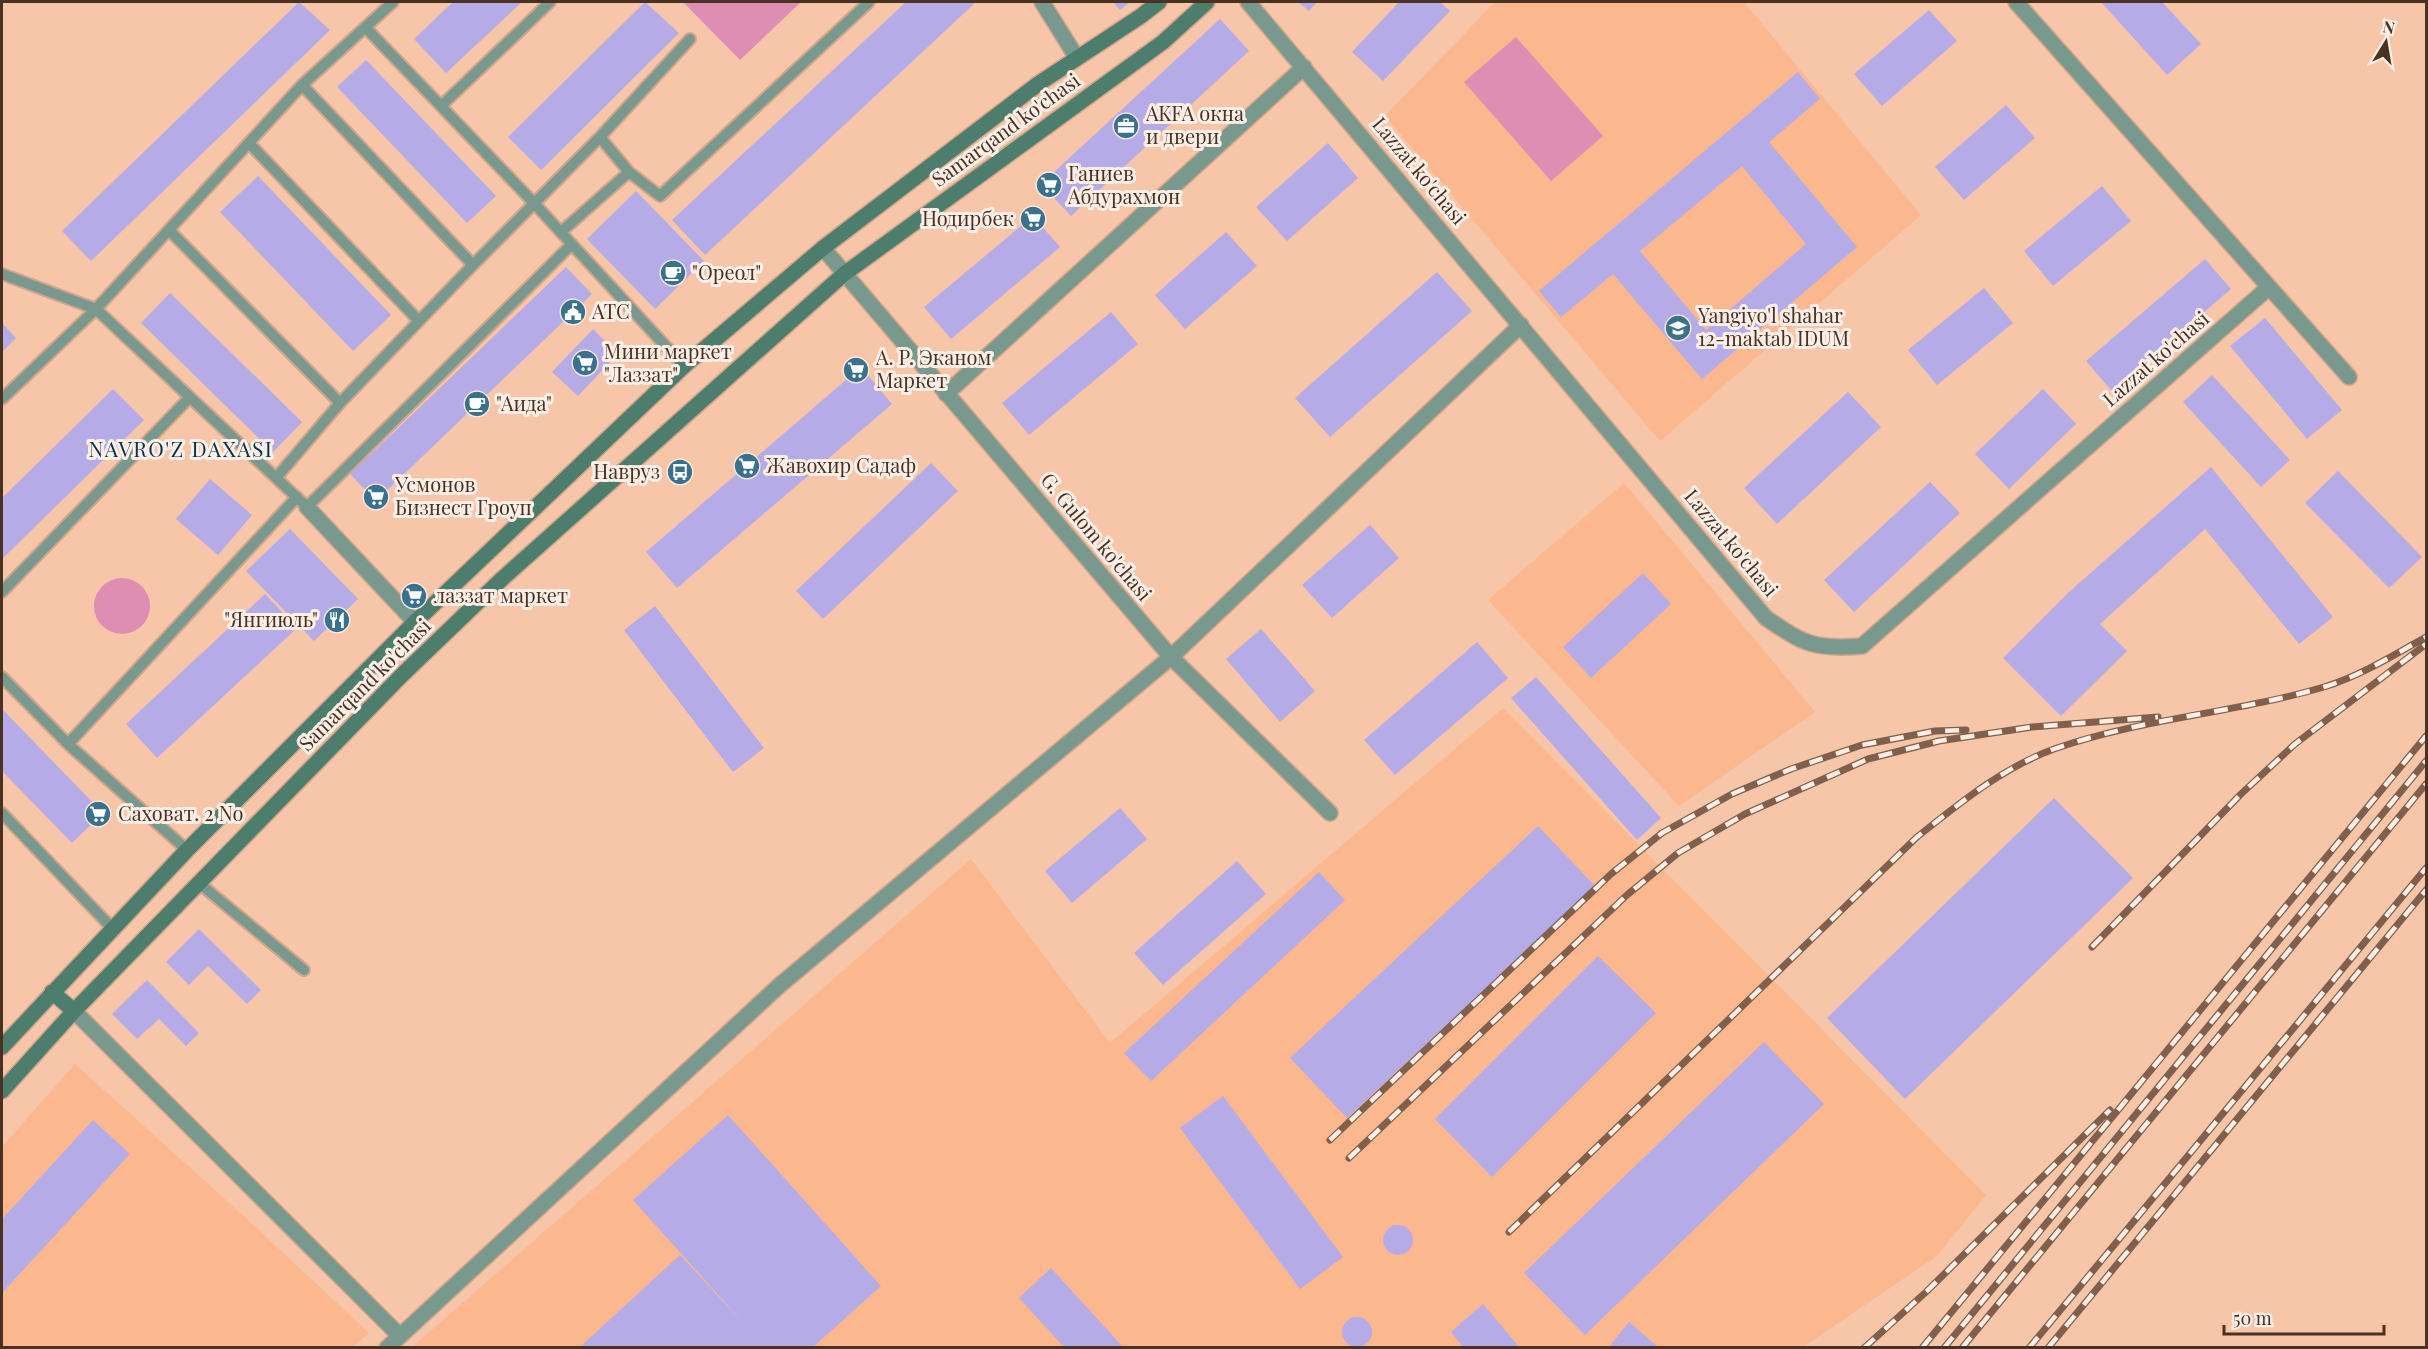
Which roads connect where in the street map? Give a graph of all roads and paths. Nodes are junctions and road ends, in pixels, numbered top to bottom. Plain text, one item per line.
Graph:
1 (393, 2) edge
2 (550, 2) edge
3 (869, 2) edge
4 (1042, 2) edge
5 (1159, 2) edge
6 (1207, 2) edge
7 (1248, 2) edge
8 (2016, 2) edge
9 (366, 28) junction
10 (690, 39) dead end
11 (1077, 58) junction
12 (1304, 67) junction
13 (302, 85) junction
14 (441, 106) junction
15 (600, 137) junction
16 (249, 143) junction
17 (629, 172) junction
18 (533, 202) junction
19 (169, 230) junction
20 (561, 232) junction
21 (572, 244) junction
22 (823, 248) junction
23 (473, 265) junction
24 (2, 274) edge
25 (844, 274) junction
26 (2268, 288) junction
27 (96, 309) junction
28 (418, 320) junction
29 (1521, 325) junction
30 (684, 366) junction
31 (2349, 377) dead end
32 (946, 394) junction
33 (190, 397) junction
34 (2, 399) edge
35 (340, 403) junction
36 (276, 478) junction
37 (302, 502) junction
38 (2, 592) edge
39 (415, 622) junction
40 (1171, 657) junction
41 (2, 677) edge
42 (68, 744) junction
43 (2, 813) edge
44 (1330, 813) dead end
45 (187, 850) junction
46 (199, 883) junction
47 (112, 928) junction
48 (304, 970) dead end
49 (52, 992) junction
50 (74, 1011) junction
51 (2, 1047) edge
52 (2, 1091) edge
53 (399, 1335) junction
54 (387, 1347) edge

1 - 9 lane
2 - 14 lane
3 - 17 lane
4 - 11 street
5 - 11 main road, Samarqand ko'chasi
6 - 25 main road, Samarqand ko'chasi
7 - 12 street, Lazzat ko'chasi
8 - 26 street
9 - 13 lane
9 - 14 lane
10 - 15 lane
11 - 22 main road, Samarqand ko'chasi
12 - 29 street, Lazzat ko'chasi
12 - 32 street
13 - 16 lane
13 - 23 lane
14 - 18 lane
15 - 17 lane
15 - 18 lane
16 - 19 lane
16 - 28 lane
17 - 20 lane
18 - 20 lane
18 - 23 lane
19 - 27 lane
19 - 35 lane
20 - 21 lane
21 - 30 lane
21 - 37 lane
22 - 25 street, G. Gulom ko'chasi
22 - 30 main road, Samarqand ko'chasi
23 - 28 lane
24 - 27 lane
25 - 32 street, G. Gulom ko'chasi
25 - 46 main road, Samarqand ko'chasi
26 - 29 street, Lazzat ko'chasi
26 - 31 street
27 - 33 lane
27 - 34 lane
28 - 35 lane
29 - 40 street
30 - 39 main road, Samarqand ko'chasi
32 - 40 street, G. Gulom ko'chasi
33 - 36 lane
33 - 38 lane
35 - 36 lane
36 - 37 lane
37 - 39 street
37 - 42 lane
39 - 45 main road, Samarqand ko'chasi
40 - 44 street, G. Gulom ko'chasi
40 - 53 street
41 - 42 lane
42 - 45 lane
43 - 47 lane
45 - 47 main road, Samarqand ko'chasi
46 - 48 lane
46 - 50 main road, Samarqand ko'chasi
47 - 49 main road, Samarqand ko'chasi
49 - 50 main road
49 - 51 main road, Samarqand ko'chasi
50 - 52 main road, Samarqand ko'chasi
50 - 53 street
53 - 54 street

